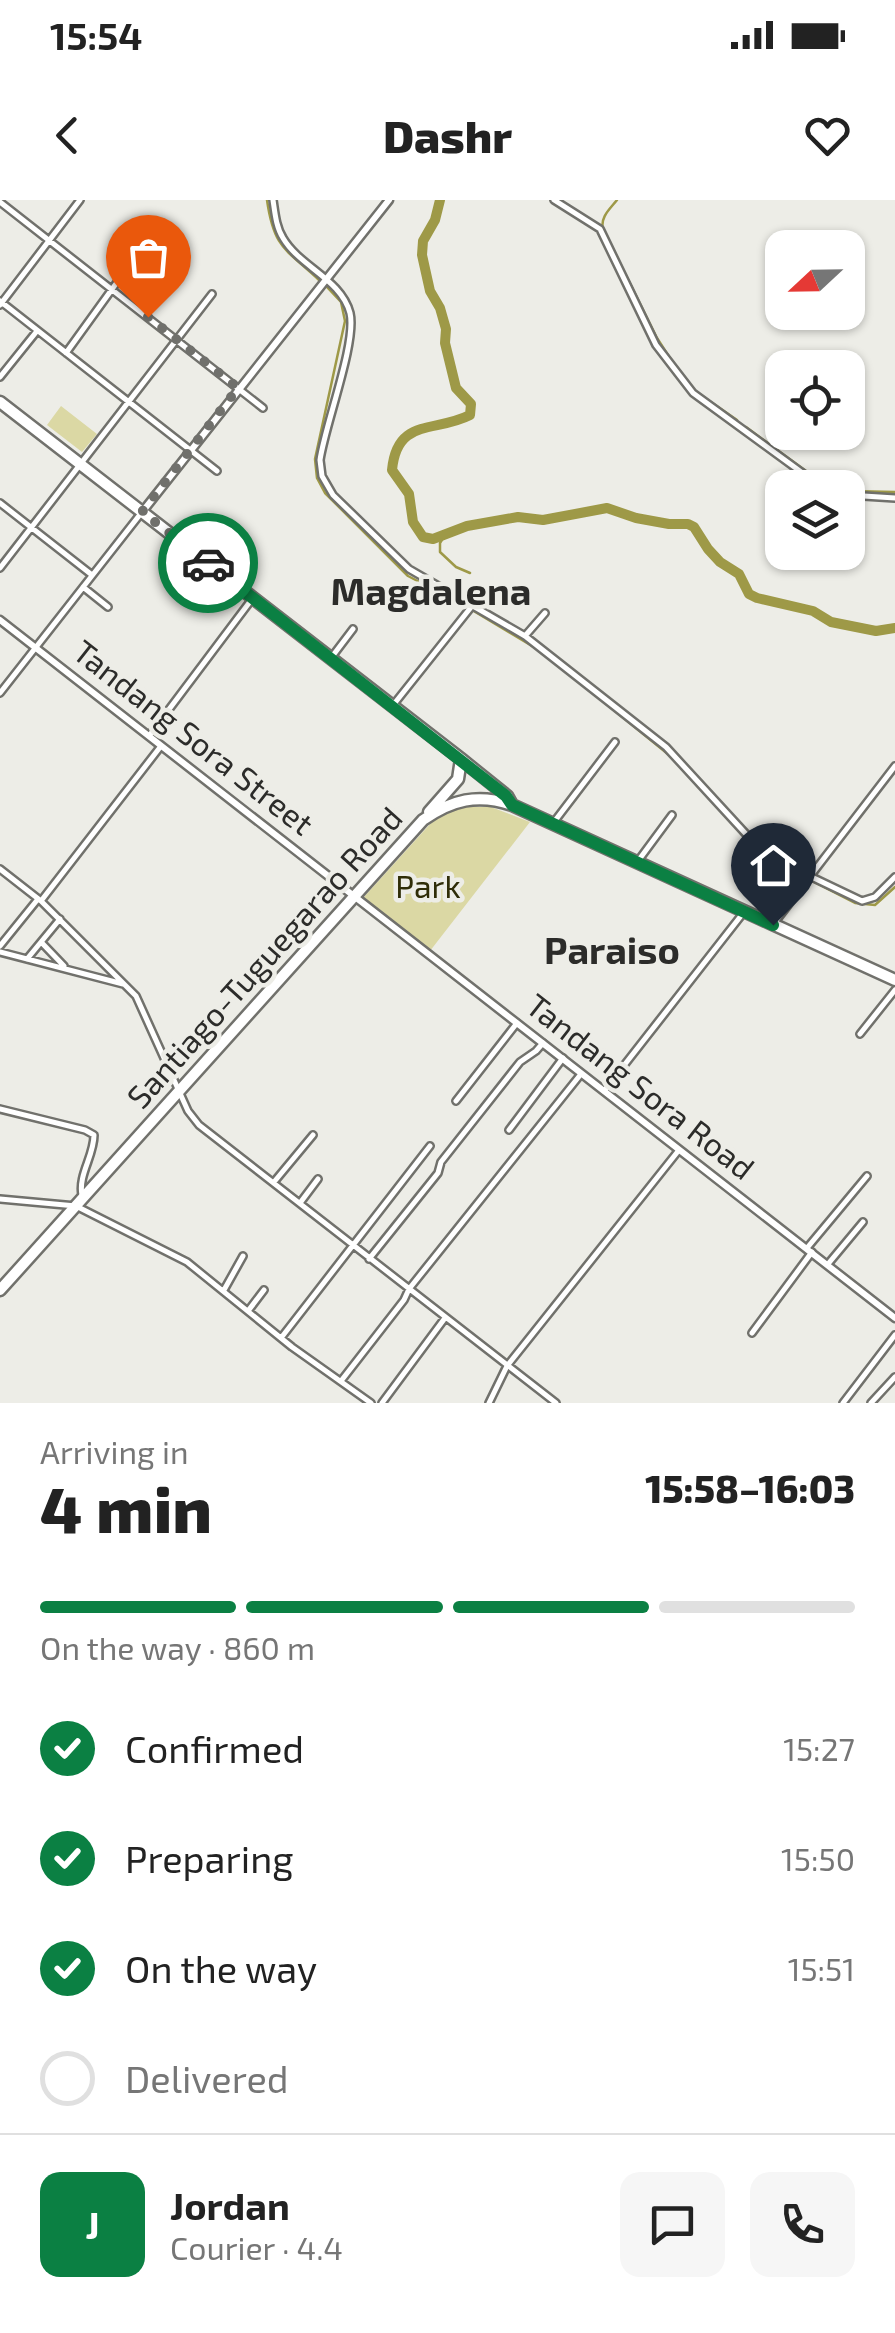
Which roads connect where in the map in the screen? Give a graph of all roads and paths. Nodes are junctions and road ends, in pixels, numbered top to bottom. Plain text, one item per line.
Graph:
1 (80, 200) edge
2 (273, 200) edge
3 (389, 200) edge
4 (554, 200) edge
5 (0, 202) edge
6 (154, 231) dead end
7 (50, 239) junction
8 (325, 279) junction
9 (113, 290) junction
10 (212, 294) dead end
11 (1, 303) edge
12 (36, 331) junction
13 (177, 340) junction
14 (66, 353) junction
15 (0, 378) edge
16 (238, 388) junction
17 (129, 401) junction
18 (0, 402) edge
19 (264, 408) dead end
20 (191, 449) junction
21 (79, 464) junction
22 (798, 470) edge
23 (217, 471) dead end
24 (865, 496) edge
25 (895, 498) edge
26 (0, 503) edge
27 (142, 512) junction
28 (30, 526) junction
29 (0, 568) edge
30 (92, 576) junction
31 (82, 587) junction
32 (253, 598) junction
33 (472, 606) junction
34 (108, 607) dead end
35 (545, 613) dead end
36 (0, 620) edge
37 (353, 629) dead end
38 (525, 636) junction
39 (35, 647) junction
40 (330, 658) junction
41 (0, 693) edge
42 (392, 706) junction
43 (148, 736) junction
44 (615, 742) dead end
45 (162, 746) junction
46 (461, 760) junction
47 (895, 766) edge
48 (512, 805) junction
49 (672, 816) dead end
50 (423, 820) junction
51 (552, 824) junction
52 (637, 863) junction
53 (0, 870) edge
54 (810, 876) junction
55 (895, 878) edge
56 (354, 895) junction
57 (40, 900) junction
58 (744, 912) junction
59 (60, 919) junction
60 (773, 925) junction
61 (42, 943) junction
62 (0, 949) edge
63 (28, 959) junction
64 (66, 968) junction
65 (895, 980) edge
66 (126, 984) junction
67 (895, 990) edge
68 (517, 1023) junction
69 (860, 1034) dead end
70 (543, 1042) junction
71 (563, 1058) junction
72 (581, 1074) junction
73 (179, 1090) junction
74 (604, 1092) junction
75 (456, 1101) dead end
76 (0, 1108) edge
77 (510, 1130) dead end
78 (313, 1135) dead end
79 (430, 1146) dead end
80 (680, 1149) junction
81 (866, 1176) dead end
82 (318, 1180) dead end
83 (274, 1182) junction
84 (0, 1199) edge
85 (79, 1202) junction
86 (300, 1203) junction
87 (863, 1222) dead end
88 (352, 1245) junction
89 (809, 1250) junction
90 (243, 1256) dead end
91 (369, 1259) junction
92 (828, 1264) junction
93 (0, 1290) edge
94 (224, 1290) junction
95 (264, 1290) dead end
96 (409, 1290) junction
97 (248, 1311) junction
98 (446, 1318) junction
99 (895, 1318) edge
100 (752, 1333) dead end
101 (895, 1335) edge
102 (281, 1338) junction
103 (508, 1366) junction
104 (895, 1378) edge
105 (341, 1381) junction
106 (371, 1403) edge
107 (382, 1403) edge
108 (489, 1403) edge
109 (556, 1403) edge
110 (843, 1403) edge
111 (871, 1403) edge

1 - 7 street
2 - 8 street
3 - 8 street
4 - 22 street
5 - 7 street
6 - 9 street
7 - 9 street
7 - 11 street
8 - 16 street
8 - 33 street
9 - 13 street
9 - 14 street
10 - 13 street
11 - 12 street
12 - 14 street
12 - 15 street
13 - 16 street
13 - 17 street
14 - 17 street
16 - 19 street
16 - 20 street
17 - 20 street
17 - 21 street
18 - 21 highway
20 - 23 street
20 - 27 street
21 - 27 highway
21 - 28 street
24 - 25 street
26 - 28 street
27 - 30 street
27 - 32 highway
28 - 29 street
28 - 30 street
30 - 31 street
31 - 34 street
31 - 39 street
32 - 40 highway
32 - 43 street
33 - 38 street
33 - 42 street
35 - 38 street
36 - 39 street, Tandang Sora Street
37 - 40 street
38 - 54 street
39 - 41 street
39 - 43 street, Tandang Sora Street
40 - 42 highway
42 - 46 highway
43 - 45 street, Tandang Sora Street
44 - 51 street
45 - 56 street, Tandang Sora Street
45 - 57 street
46 - 48 highway
46 - 50 highway
47 - 54 street
48 - 50 highway, Santiago-Tuguegarao Road
48 - 51 highway, Santiago-Tuguegarao Road
49 - 52 street
50 - 56 highway, Santiago-Tuguegarao Road
51 - 52 highway, Santiago-Tuguegarao Road
52 - 58 highway, Santiago-Tuguegarao Road
53 - 57 street
54 - 55 street
54 - 60 street
56 - 68 street, Tandang Sora Road
56 - 73 highway, Santiago-Tuguegarao Road
57 - 59 street
57 - 62 street
58 - 60 highway, Santiago-Tuguegarao Road
58 - 74 street
59 - 61 street
59 - 66 street
60 - 65 highway, Santiago-Tuguegarao Road
61 - 63 street
61 - 64 street
62 - 63 street
63 - 64 street
64 - 66 street
66 - 73 street
67 - 69 street
68 - 70 street, Tandang Sora Road
68 - 75 street
70 - 71 street, Tandang Sora Road
70 - 91 street
71 - 72 street, Tandang Sora Road
71 - 77 street
72 - 74 street, Tandang Sora Road
72 - 96 street
73 - 83 street
73 - 85 highway, Santiago-Tuguegarao Road
74 - 80 street, Tandang Sora Road
76 - 85 street
78 - 83 street
79 - 88 street
80 - 89 street, Tandang Sora Road
80 - 103 street
81 - 89 street
82 - 86 street
83 - 86 street
84 - 85 street
85 - 93 highway, Santiago-Tuguegarao Road
85 - 94 street
86 - 88 street
87 - 92 street
88 - 91 street
88 - 102 street
89 - 92 street, Tandang Sora Road
89 - 100 street
90 - 94 street
91 - 96 street
92 - 99 street, Tandang Sora Road
94 - 97 street
95 - 97 street
96 - 98 street
96 - 105 street
97 - 102 street
98 - 103 street
98 - 107 street
101 - 110 street
102 - 105 street
103 - 108 street
103 - 109 street
104 - 111 street
105 - 106 street

